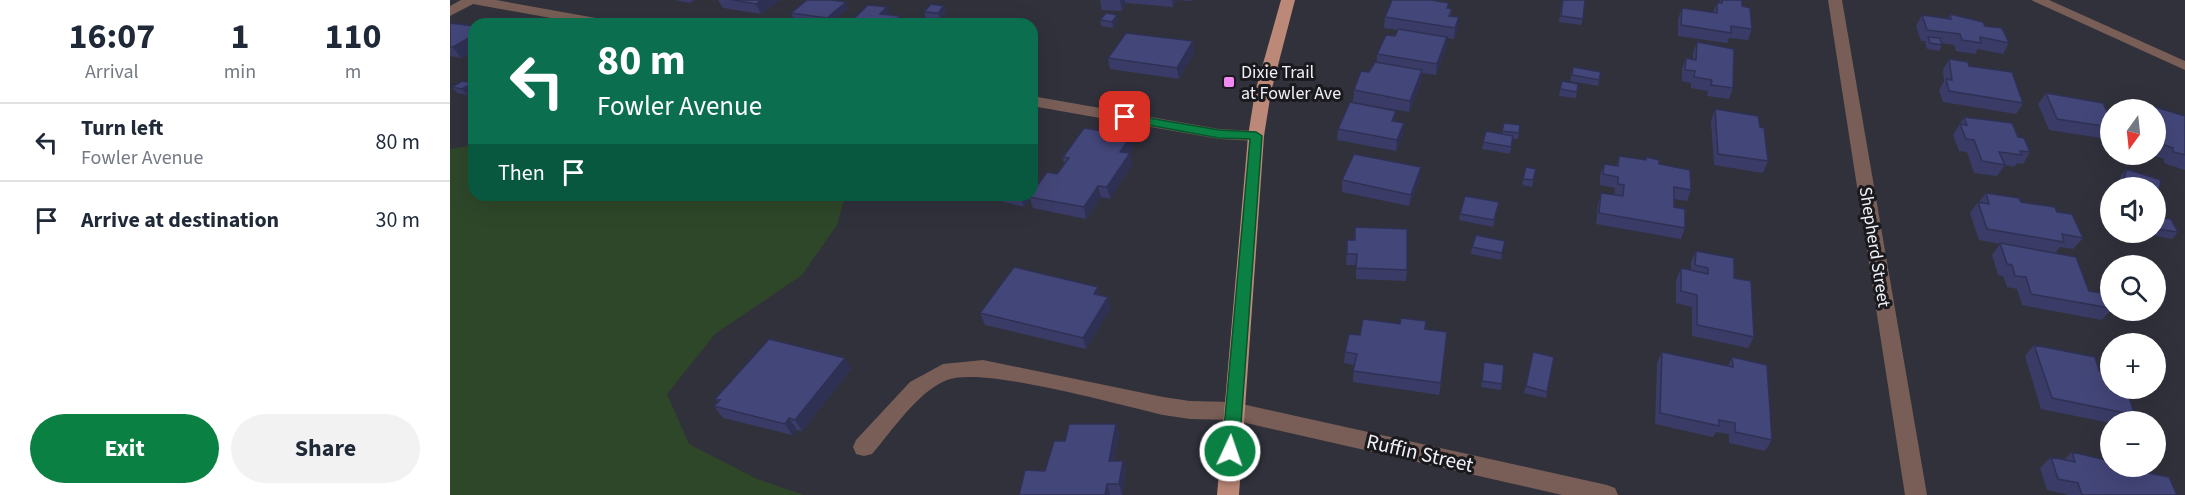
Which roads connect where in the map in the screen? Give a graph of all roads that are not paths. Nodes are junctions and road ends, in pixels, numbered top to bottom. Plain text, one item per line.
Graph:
1 (472, 0) edge
2 (1288, 0) edge
3 (1835, 0) edge
4 (2038, 0) edge
5 (450, 12) edge
6 (573, 18) edge
7 (2185, 66) edge
8 (1038, 101) edge
9 (1256, 136) junction
10 (1233, 411) junction
11 (864, 447) dead end
12 (1228, 495) edge
13 (1607, 495) edge
14 (1916, 495) edge

1 - 5 street
1 - 6 street
2 - 9 main road
3 - 14 street, Shepherd Street
4 - 7 street
8 - 9 street
9 - 10 main road
10 - 11 street, Ruffin Street
10 - 12 main road
10 - 13 street, Ruffin Street

